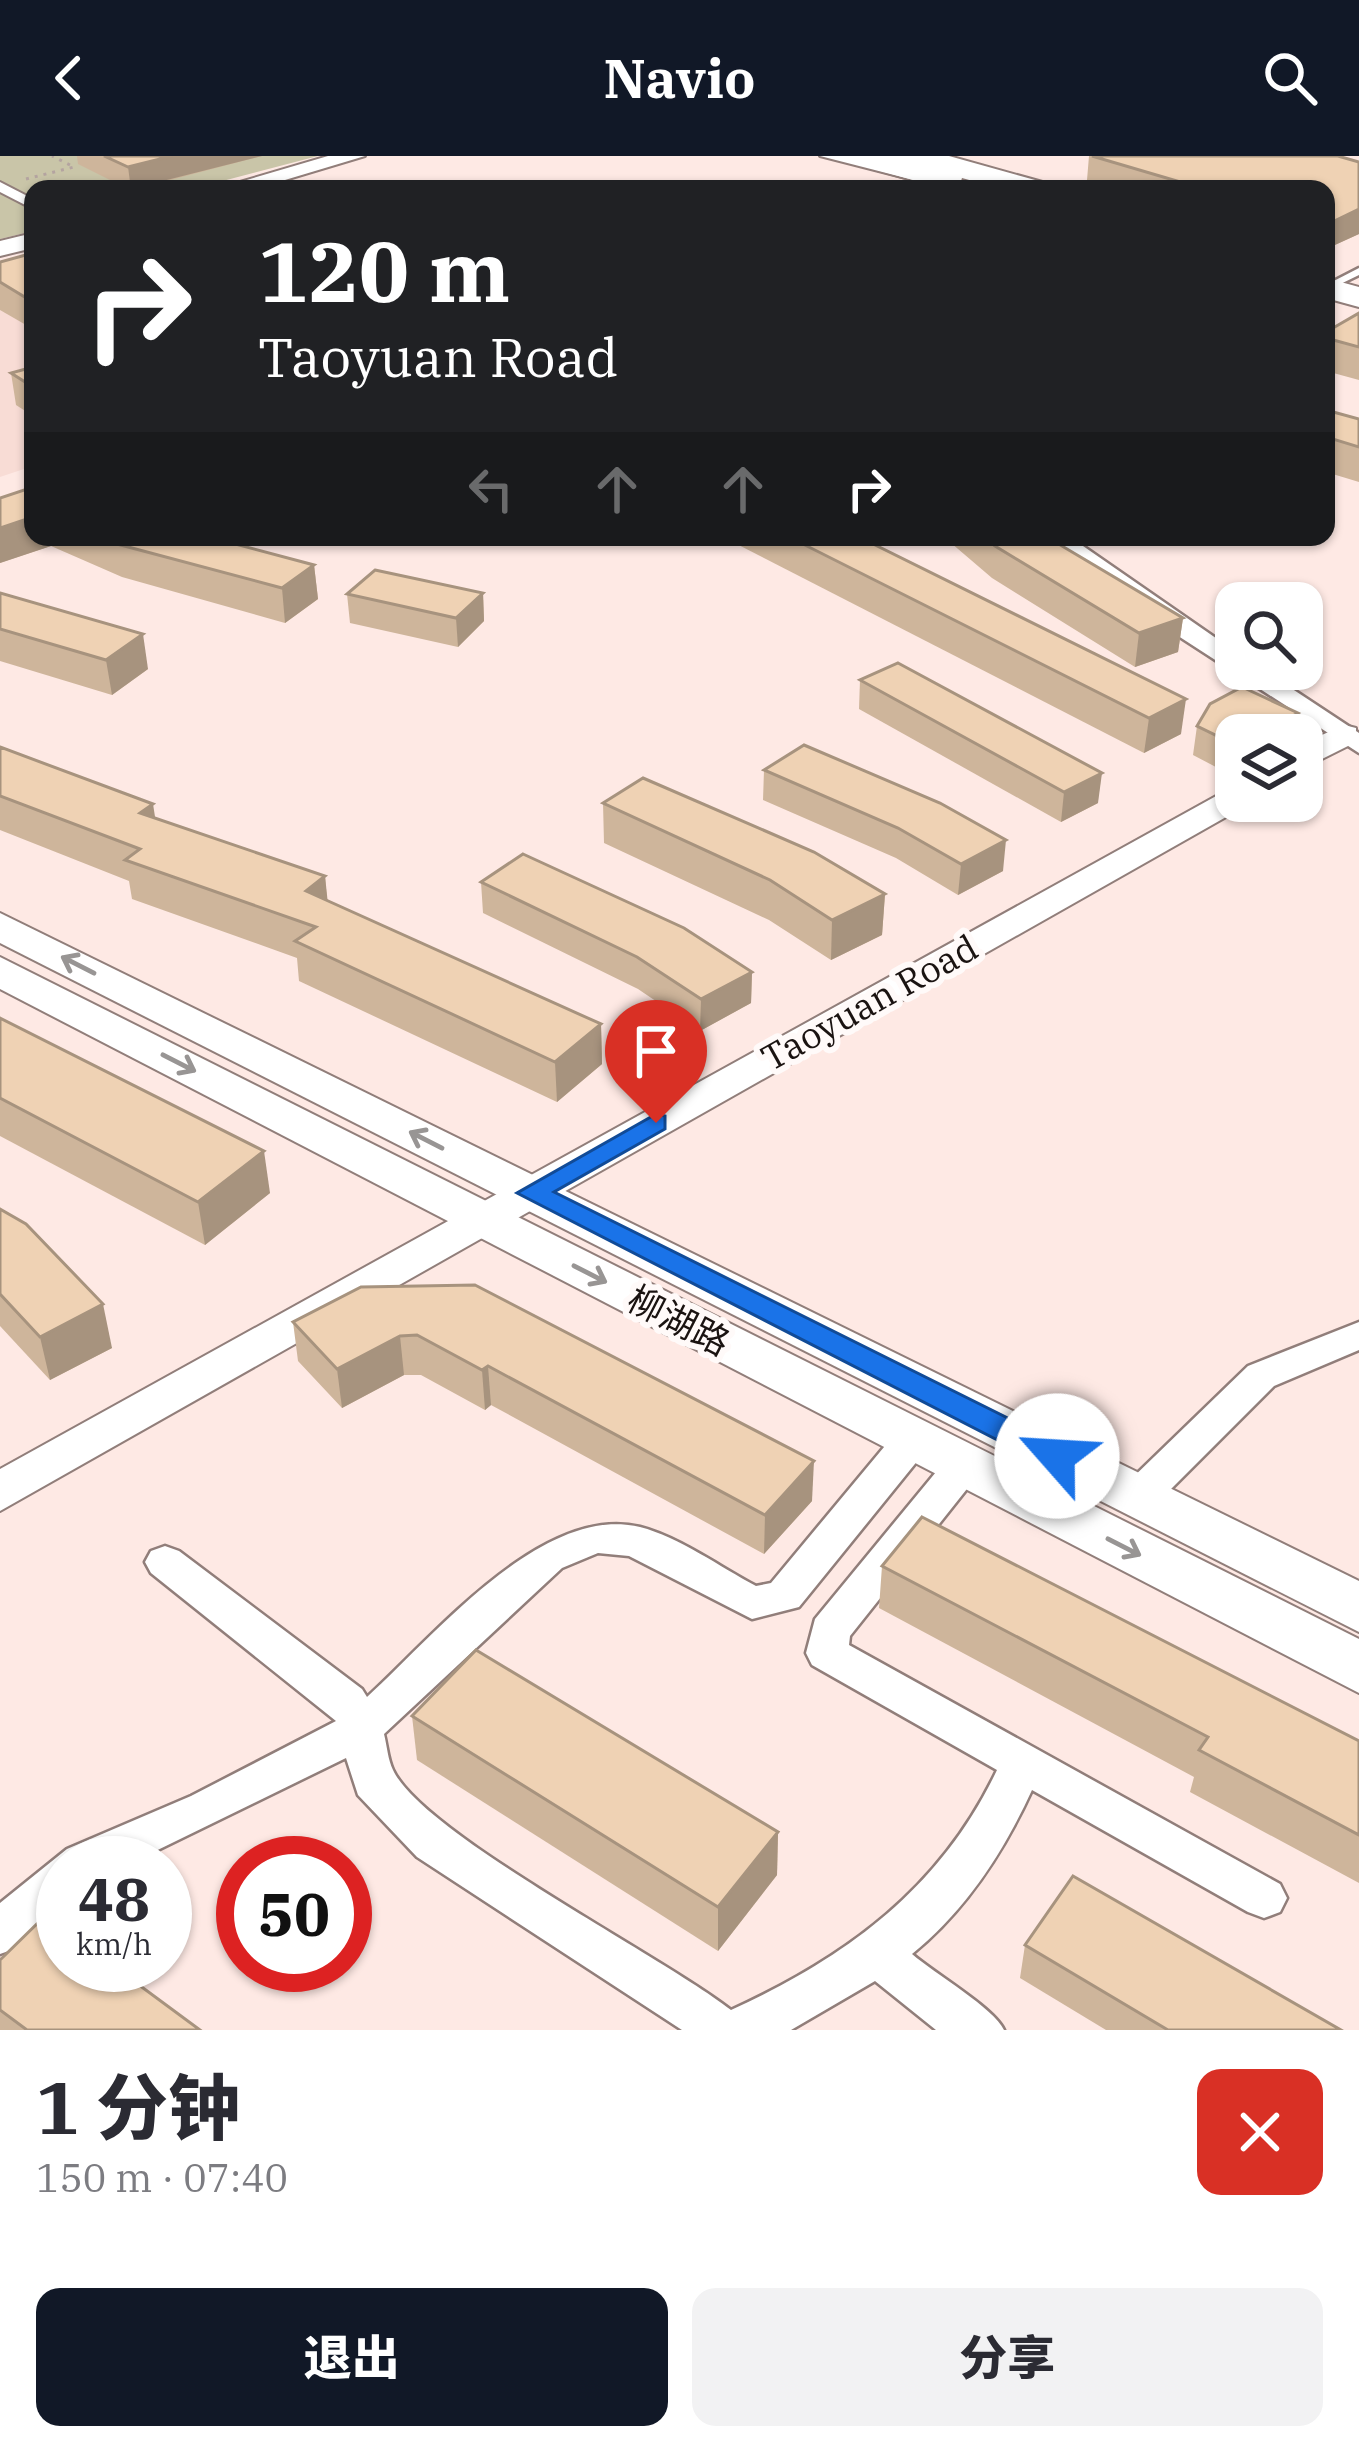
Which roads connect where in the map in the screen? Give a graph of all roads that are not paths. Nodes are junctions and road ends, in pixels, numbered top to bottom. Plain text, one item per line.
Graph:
1 (354, 156) edge
2 (831, 156) edge
3 (859, 156) edge
4 (916, 156) edge
5 (930, 156) edge
6 (262, 180) edge
7 (949, 180) edge
8 (954, 180) edge
9 (966, 180) edge
10 (968, 180) edge
11 (1066, 546) edge
12 (1215, 650) edge
13 (1276, 690) edge
14 (1351, 740) edge
15 (1215, 808) edge
16 (0, 926) edge
17 (0, 971) edge
18 (508, 1207) junction
19 (1359, 1335) edge
20 (913, 1439) junction
21 (964, 1465) junction
22 (0, 1492) edge
23 (1138, 1497) junction
24 (165, 1562) dead end
25 (1359, 1608) edge
26 (1359, 1668) edge
27 (361, 1729) junction
28 (1022, 1763) junction
29 (144, 1836) edge
30 (1264, 1898) dead end
31 (36, 1900) edge
32 (0, 1933) edge
33 (880, 1956) junction
34 (719, 2030) edge
35 (740, 2030) edge
36 (980, 2030) edge

1 - 6 street
2 - 7 street
3 - 8 main road
4 - 9 main road
5 - 10 street
11 - 12 street
13 - 14 street
15 - 18 street, Taoyuan Road
18 -> 16 main road, 柳湖路
17 -> 18 main road, 柳湖路
18 -> 20 main road, 柳湖路
18 - 22 street, Taoyuan Road
18 - 23 main road, 柳湖路
19 - 23 street
20 - 21 main road, 柳湖路
20 - 27 street
21 -> 26 main road, 柳湖路
21 - 28 street
23 - 25 main road, 柳湖路
24 - 27 street
27 - 29 street
27 - 34 street
28 - 30 street
28 - 33 street
31 - 32 street
33 - 35 street
33 - 36 street

